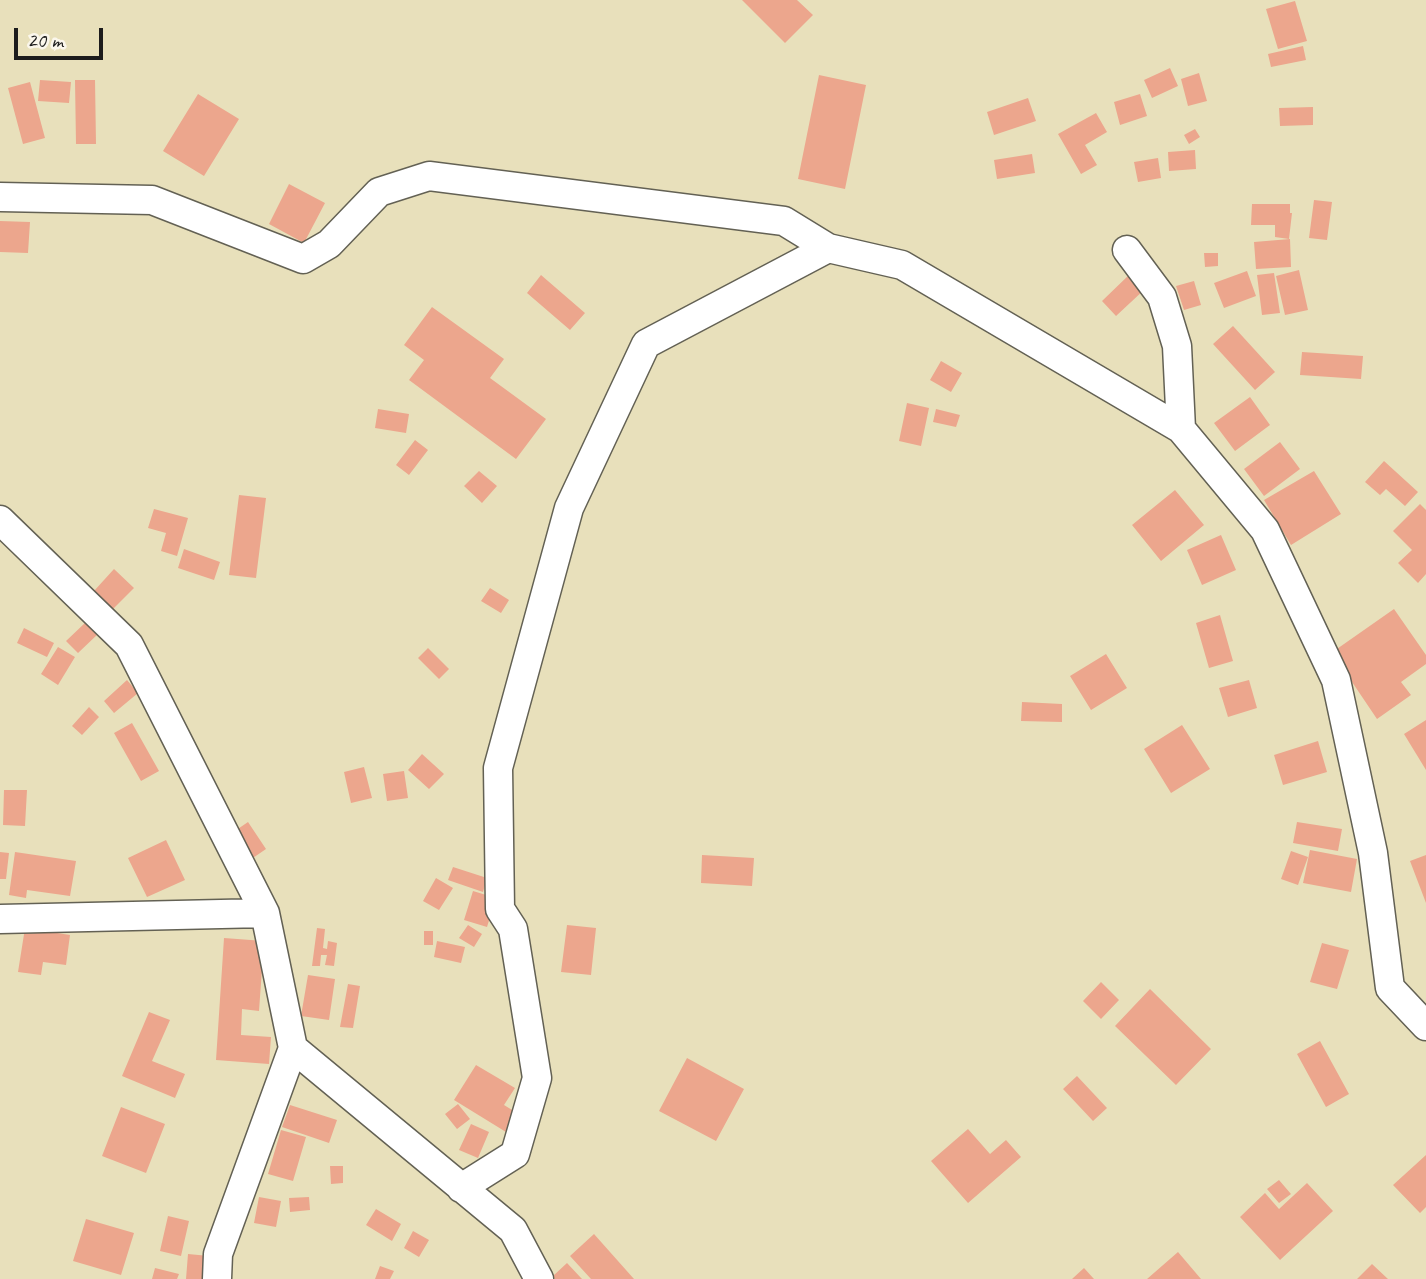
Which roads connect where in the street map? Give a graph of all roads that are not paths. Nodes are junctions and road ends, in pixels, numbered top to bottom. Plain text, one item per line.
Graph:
1 (0, 197) edge
2 (828, 248) junction
3 (1127, 250) dead end
4 (1181, 429) junction
5 (0, 520) edge
6 (13, 543) edge
7 (265, 913) junction
8 (0, 919) edge
9 (1426, 1026) edge
10 (293, 1048) junction
11 (461, 1188) junction
12 (217, 1279) edge
13 (539, 1279) edge

1 - 2 street
2 - 4 street
2 - 11 street
3 - 4 street
4 - 9 street
5 - 6 street
6 - 7 street
7 - 8 street
7 - 10 street
10 - 11 street
10 - 12 street
11 - 13 street

